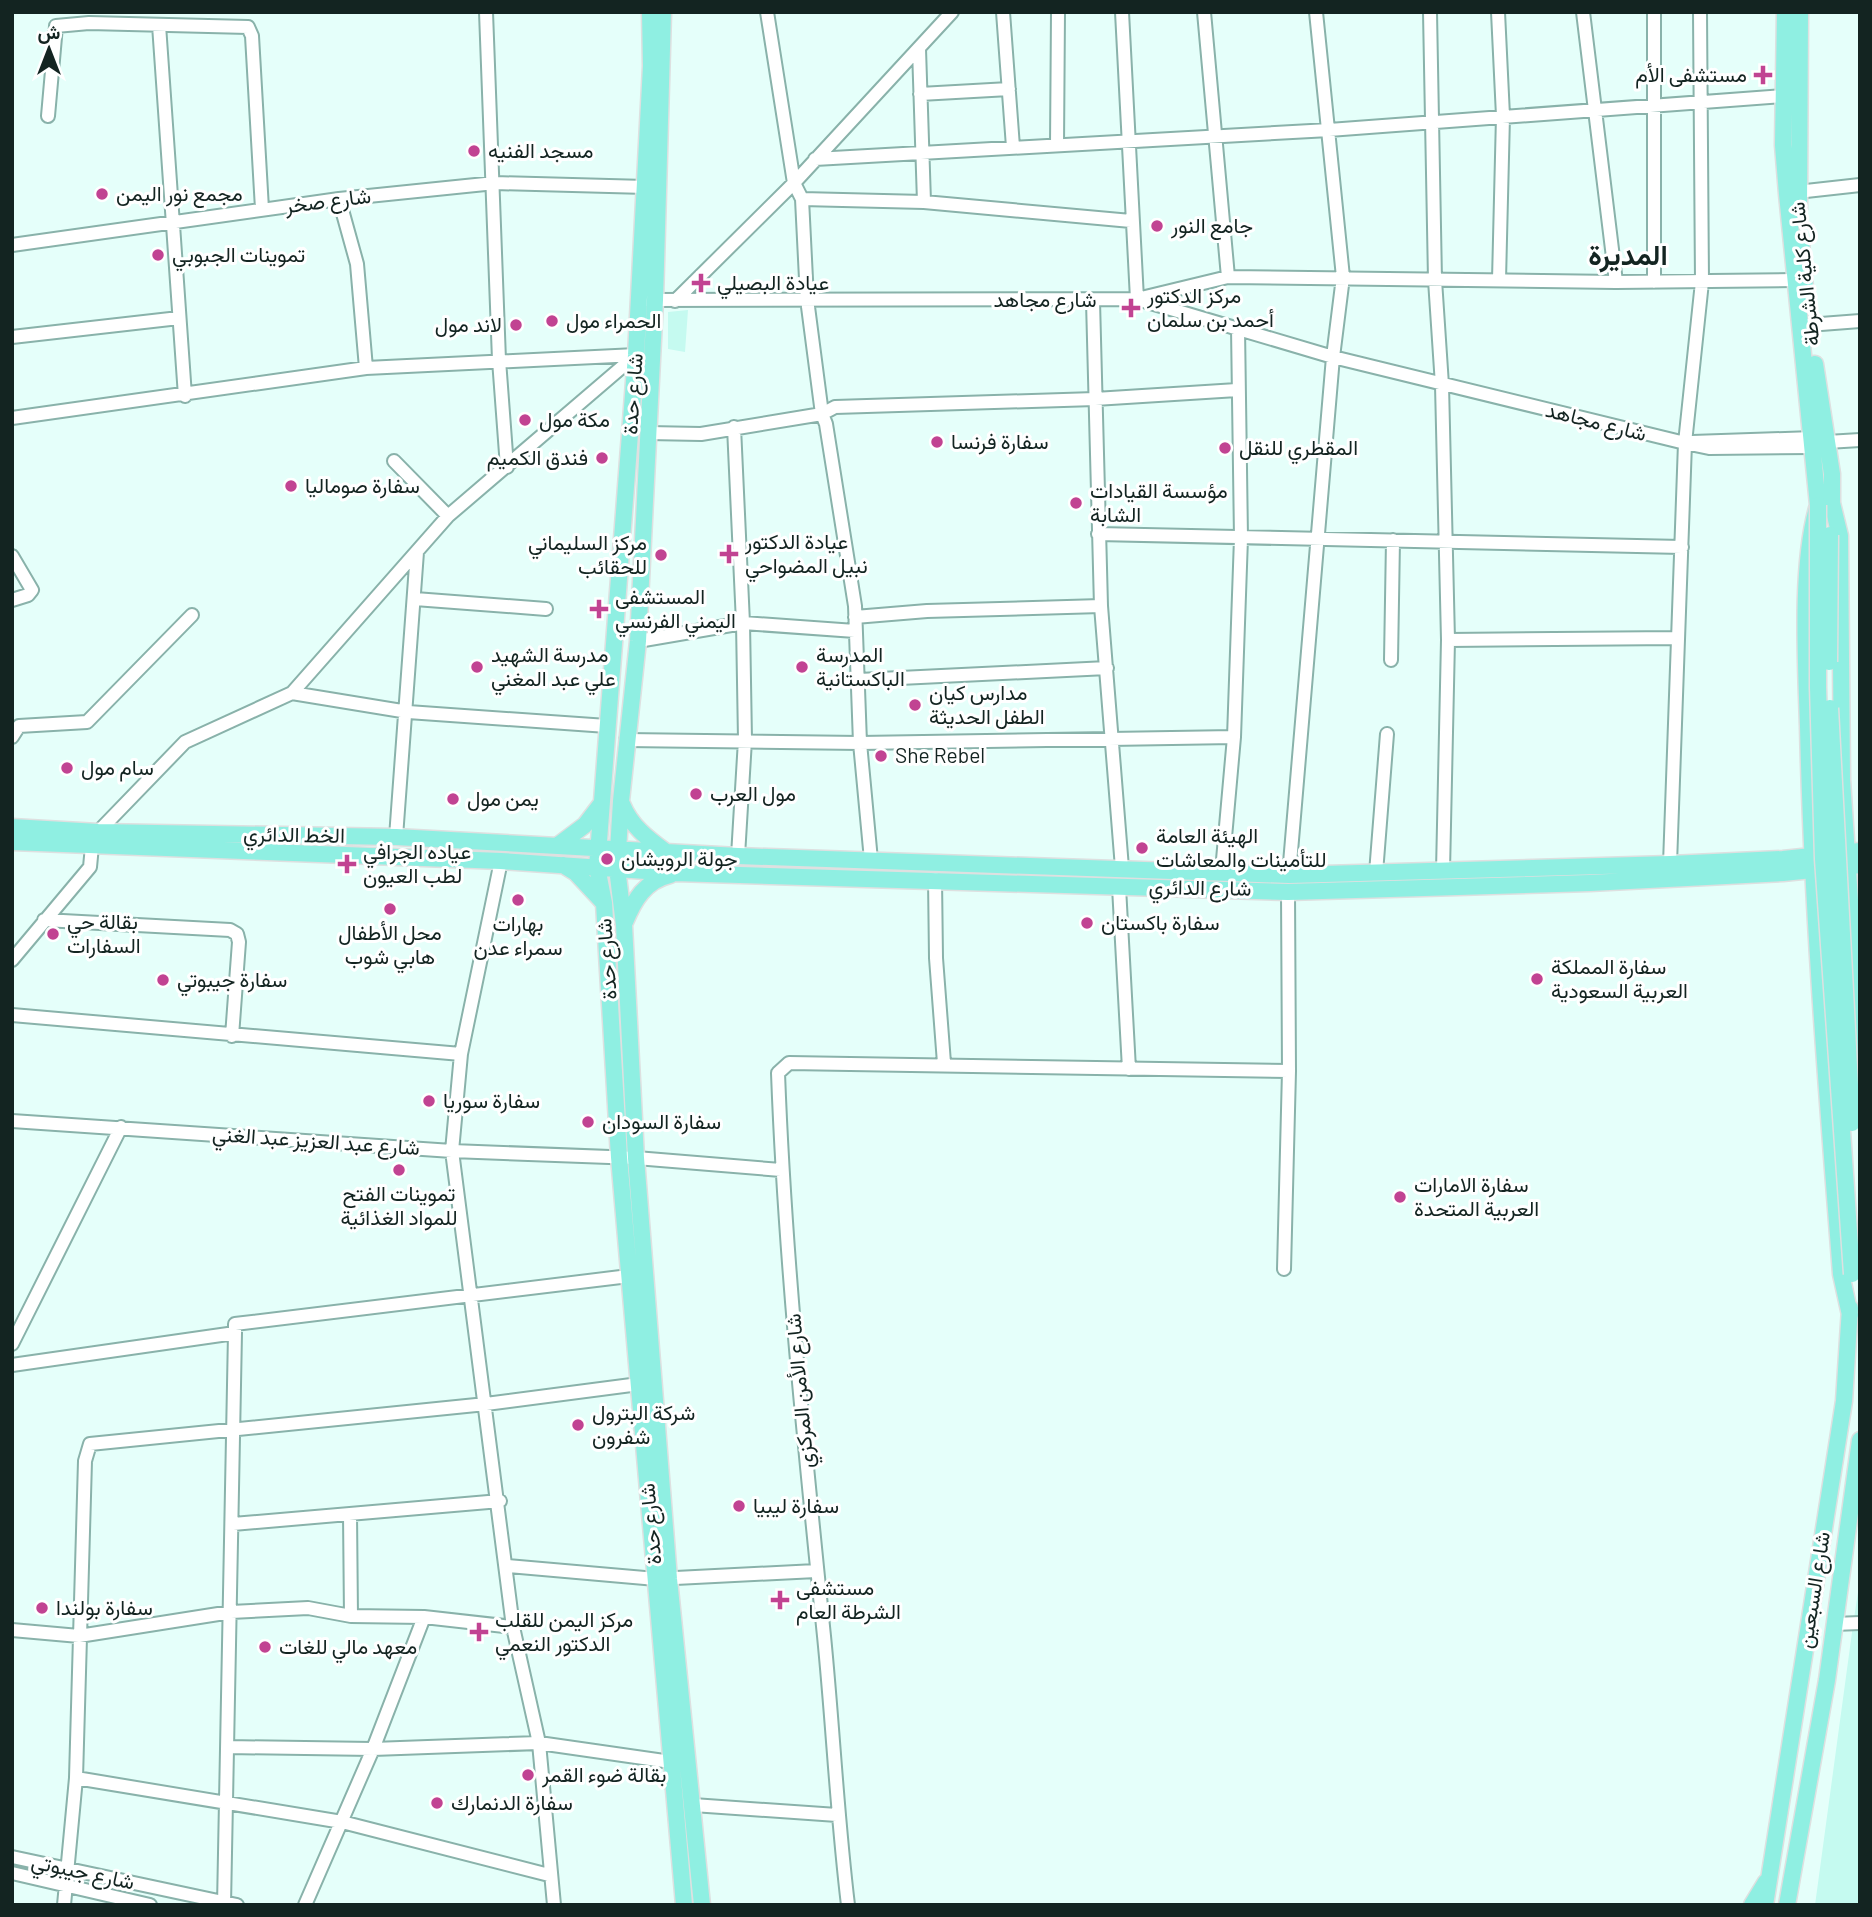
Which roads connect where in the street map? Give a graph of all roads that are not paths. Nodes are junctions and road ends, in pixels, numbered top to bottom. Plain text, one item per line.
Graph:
1 (486, 12) edge
2 (650, 12) edge
3 (663, 12) edge
4 (767, 12) edge
5 (952, 12) edge
6 (1003, 12) edge
7 (1058, 12) edge
8 (1122, 12) edge
9 (1204, 12) edge
10 (1316, 12) edge
11 (1430, 12) edge
12 (1498, 12) edge
13 (1583, 12) edge
14 (1654, 12) edge
15 (1700, 12) edge
16 (1785, 12) edge
17 (1800, 12) edge
18 (89, 18) edge
19 (159, 25) junction
20 (919, 49) junction
21 (1009, 89) junction
22 (920, 94) junction
23 (1783, 96) junction
24 (1702, 100) junction
25 (1654, 105) junction
26 (1596, 110) junction
27 (48, 116) dead end
28 (1503, 116) junction
29 (1433, 120) junction
30 (1329, 130) junction
31 (1216, 136) junction
32 (1130, 141) junction
33 (1057, 145) junction
34 (1013, 147) junction
35 (922, 152) junction
36 (816, 159) junction
37 (495, 183) junction
38 (794, 183) junction
39 (1860, 185) edge
40 (646, 187) junction
41 (1797, 192) junction
42 (339, 199) junction
43 (802, 199) junction
44 (924, 202) junction
45 (262, 209) junction
46 (1131, 221) junction
47 (172, 222) junction
48 (12, 245) edge
49 (1343, 276) junction
50 (1228, 277) junction
51 (1499, 279) junction
52 (1435, 280) junction
53 (1794, 280) junction
54 (1616, 282) junction
55 (1654, 282) junction
56 (1702, 282) junction
57 (807, 299) junction
58 (1137, 299) junction
59 (647, 300) junction
60 (675, 301) junction
61 (1093, 301) junction
62 (179, 318) junction
63 (1860, 321) edge
64 (1808, 325) junction
65 (1238, 328) junction
66 (12, 337) edge
67 (636, 355) junction
68 (1333, 357) junction
69 (499, 360) junction
70 (366, 368) junction
71 (1442, 385) junction
72 (1237, 390) junction
73 (185, 396) junction
74 (1095, 399) junction
75 (822, 414) junction
76 (12, 418) edge
77 (734, 427) junction
78 (648, 433) junction
79 (1860, 440) edge
80 (1685, 443) junction
81 (1821, 445) junction
82 (1860, 448) edge
83 (394, 461) dead end
84 (507, 467) junction
85 (1825, 504) junction
86 (448, 516) junction
87 (1098, 534) junction
88 (1241, 538) junction
89 (1317, 540) junction
90 (1393, 540) junction
91 (1444, 543) junction
92 (1682, 547) junction
93 (418, 552) junction
94 (12, 556) edge
95 (415, 599) junction
96 (12, 600) edge
97 (1101, 606) junction
98 (546, 610) dead end
99 (192, 615) dead end
100 (855, 617) junction
101 (743, 622) junction
102 (855, 631) junction
103 (1677, 638) junction
104 (1448, 640) junction
105 (638, 641) junction
106 (1391, 660) dead end
107 (1107, 668) junction
108 (859, 681) junction
109 (292, 693) junction
110 (408, 712) junction
111 (607, 726) junction
112 (1387, 734) dead end
113 (12, 737) edge
114 (1234, 737) junction
115 (1113, 738) junction
116 (626, 740) junction
117 (745, 740) junction
118 (860, 743) junction
119 (1842, 780) junction
120 (1809, 783) junction
121 (621, 801) junction
122 (602, 802) junction
123 (1844, 817) junction
124 (12, 827) edge
125 (1811, 831) junction
126 (396, 837) junction
127 (95, 839) junction
128 (1860, 840) edge
129 (12, 841) edge
130 (557, 846) junction
131 (597, 848) junction
132 (618, 850) junction
133 (666, 852) junction
134 (738, 856) junction
135 (1853, 859) edge
136 (501, 860) junction
137 (871, 860) junction
138 (1812, 863) junction
139 (1670, 864) junction
140 (1592, 865) junction
141 (563, 866) junction
142 (1573, 866) junction
143 (1783, 866) junction
144 (597, 867) junction
145 (617, 868) junction
146 (1122, 868) junction
147 (1222, 871) junction
148 (1443, 871) junction
149 (675, 873) junction
150 (1376, 873) junction
151 (934, 878) junction
152 (1289, 883) junction
153 (1590, 883) junction
154 (1570, 884) junction
155 (1119, 887) junction
156 (1814, 890) junction
157 (1860, 892) edge
158 (604, 903) junction
159 (1849, 918) junction
160 (44, 920) junction
161 (624, 925) junction
162 (1815, 928) junction
163 (12, 960) edge
164 (12, 1015) edge
165 (233, 1036) junction
166 (1860, 1050) edge
167 (461, 1054) junction
168 (944, 1063) junction
169 (1129, 1069) junction
170 (1289, 1071) junction
171 (12, 1121) edge
172 (121, 1127) junction
173 (452, 1151) junction
174 (628, 1157) junction
175 (781, 1170) junction
176 (1860, 1241) edge
177 (1284, 1269) dead end
178 (629, 1276) junction
179 (469, 1294) junction
180 (1850, 1315) junction
181 (234, 1333) junction
182 (12, 1343) edge
183 (12, 1365) edge
184 (639, 1384) junction
185 (486, 1404) junction
186 (235, 1430) junction
187 (1860, 1440) edge
188 (500, 1501) junction
189 (350, 1514) junction
190 (233, 1524) junction
191 (507, 1566) junction
192 (816, 1571) junction
193 (663, 1579) junction
194 (231, 1612) junction
195 (351, 1616) junction
196 (424, 1617) junction
197 (1860, 1623) edge
198 (1834, 1624) junction
199 (513, 1627) junction
200 (12, 1630) edge
201 (79, 1636) junction
202 (539, 1743) junction
203 (228, 1747) junction
204 (373, 1749) junction
205 (671, 1762) junction
206 (76, 1778) junction
207 (227, 1801) junction
208 (693, 1805) junction
209 (837, 1815) junction
210 (342, 1822) junction
211 (12, 1857) edge
212 (68, 1868) junction
213 (12, 1873) edge
214 (1772, 1874) junction
215 (549, 1875) junction
216 (67, 1884) junction
217 (228, 1904) edge
218 (64, 1905) edge
219 (150, 1905) edge
220 (305, 1905) edge
221 (554, 1905) edge
222 (684, 1905) edge
223 (702, 1905) edge
224 (848, 1905) edge
225 (1752, 1905) edge
226 (1765, 1905) edge
227 (1787, 1905) edge

1 - 37 street
2 - 40 main road, شارع حدة
3 - 59 main road, شارع حدة
4 - 38 street
5 - 20 street
6 - 21 street
7 - 33 street
8 - 32 street
9 - 31 street
10 - 30 street
11 - 29 street
12 - 28 street
13 - 26 street
14 - 25 street
15 - 24 street
16 - 23 main road, شارع كلية الشرطة
17 - 41 main road, شارع كلية الشرطة
18 - 19 street
18 - 27 street
19 - 45 street
19 - 47 street
20 - 22 street
20 - 36 street
21 - 22 street
21 - 34 street
22 - 35 street
23 - 24 street
23 - 53 main road, شارع كلية الشرطة
24 - 25 street
24 - 56 street
25 - 26 street
25 - 55 street
26 - 28 street
26 - 54 street
28 - 29 street
28 - 51 street
29 - 30 street
29 - 52 street
30 - 31 street
30 - 49 street
31 - 32 street
31 - 50 street
32 - 33 street
32 - 46 street
33 - 34 street
34 - 35 street
35 - 36 street
35 - 44 street
36 - 38 street
37 - 40 street, شارع صخر
37 - 42 street, شارع صخر
37 - 69 street
38 - 43 street
38 - 60 street
39 - 41 street
40 - 59 main road, شارع حدة
41 - 64 main road, شارع كلية الشرطة
42 - 45 street, شارع صخر
42 - 70 street
43 - 44 street
43 - 57 street
44 - 46 street
45 - 47 street, شارع صخر
46 - 58 street
47 - 48 street, شارع صخر
47 - 62 street
49 - 50 street
49 - 52 street
49 - 68 street
50 - 58 street
51 - 52 street
51 - 54 street
52 - 71 street
53 - 56 street
53 - 81 main road, شارع كلية الشرطة
54 - 55 street
55 - 56 street
56 - 80 street
57 - 60 street, شارع مجاهد
57 - 61 street, شارع مجاهد
57 - 75 street
58 - 61 street, شارع مجاهد
58 - 65 street, شارع مجاهد
59 - 60 street, شارع مجاهد
59 - 67 main road, شارع حدة
59 - 78 main road, شارع حدة
61 - 74 street
62 - 66 street
62 - 73 street
63 - 64 street
64 - 81 main road, شارع كلية الشرطة
65 - 68 street, شارع مجاهد
65 - 72 street
67 - 69 street
67 - 84 street
67 - 111 main road, شارع حدة
68 - 71 street, شارع مجاهد
68 - 89 street
69 - 70 street
69 - 84 street
70 - 73 street
71 - 80 street, شارع مجاهد
71 - 91 street
72 - 74 street
72 - 88 street
73 - 76 street
74 - 75 street
74 - 87 street
75 - 77 street
75 - 100 street
77 - 78 street
77 - 101 street
78 - 105 main road, شارع حدة
79 - 81 street
80 - 81 street, شارع مجاهد
80 - 92 street
81 - 82 street
81 - 85 main road, شارع كلية الشرطة
83 - 86 street
84 - 86 street
85 - 119 main road
85 - 120 main road
85 - 176 main road, شارع كلية الشرطة, bridge
85 - 180 main road, شارع السبعين, bridge
86 - 93 street
87 - 88 street
87 - 97 street
88 - 89 street
88 - 114 street
89 - 90 street
89 - 152 street
90 - 91 street
90 - 106 street
91 - 92 street
91 - 104 street
92 - 103 street
93 - 95 street
93 - 109 street
94 - 96 street
95 - 98 street
95 - 110 street
97 - 100 street
97 - 107 street
99 - 113 street
100 - 102 street
101 - 102 street
101 - 105 street
101 - 117 street
102 - 108 street
103 - 104 street
103 - 139 street
104 - 148 street
105 - 116 main road, شارع حدة
107 - 108 street
107 - 115 street
108 - 118 street
109 - 110 street
109 - 127 street
110 - 111 street
110 - 126 street
111 - 122 main road, شارع حدة
112 - 150 street
114 - 115 street
114 - 147 street
115 - 118 street
115 - 146 street
116 - 117 street
116 - 121 main road, شارع حدة
117 - 118 street
117 - 134 street
118 - 137 street
119 - 120 main road
119 - 123 main road
120 - 125 main road
121 - 132 main road, شارع حدة
121 - 133 main road
122 - 130 main road
122 - 131 main road, شارع حدة
123 - 128 main road
123 - 135 main road
124 - 127 main road, الخط الدائري
125 - 138 main road
125 - 143 main road
126 - 127 main road, الخط الدائري
126 - 130 main road, الخط الدائري
127 - 129 main road, الخط الدائري
127 - 136 main road, الخط الدائري
127 - 160 street
130 - 131 main road, الخط الدائري
131 - 132 main road, الخط الدائري
131 - 144 main road, شارع حدة
132 - 133 main road, شارع الدائري
132 - 145 main road, شارع حدة
133 - 134 main road, شارع الدائري
134 - 137 main road, شارع الدائري
135 - 138 main road
135 - 159 main road
136 - 141 main road, الخط الدائري
136 - 167 street
137 - 146 main road, شارع الدائري
138 - 143 main road
138 - 156 main road
139 - 140 main road, شارع الدائري
139 - 143 main road, شارع الدائري
140 - 142 main road, شارع الدائري
140 - 153 main road
141 - 144 main road, الخط الدائري
141 - 158 main road
142 - 148 main road, شارع الدائري
142 - 154 main road
143 - 153 main road, شارع الدائري
143 - 156 main road
144 - 145 main road, الخط الدائري
144 - 158 main road, شارع حدة
145 - 149 main road, شارع الدائري
145 - 161 main road, شارع حدة
146 - 147 main road, شارع الدائري
147 - 152 main road, شارع الدائري
148 - 150 main road, شارع الدائري
149 - 151 main road, شارع الدائري
149 - 161 main road
150 - 152 main road, شارع الدائري
151 - 155 main road, شارع الدائري
151 - 168 street
152 - 154 main road, شارع الدائري
152 - 155 main road, شارع الدائري
152 - 170 street
153 - 154 main road, شارع الدائري
155 - 169 street
156 - 162 main road
157 - 159 main road
158 - 174 main road, شارع حدة
159 - 162 main road
159 - 166 main road
160 - 163 street
160 - 165 street
161 - 174 main road, شارع حدة
162 - 180 main road
164 - 165 street
165 - 167 street
167 - 173 street
168 - 169 street, شارع الأمن المركزي
168 - 175 street, شارع الأمن المركزي
169 - 170 street, شارع الأمن المركزي
170 - 177 street
171 - 172 street, شارع عبد العزيز عبد الغني
172 - 173 street, شارع عبد العزيز عبد الغني
172 - 182 street
173 - 174 street, شارع عبد العزيز عبد الغني
173 - 179 street
174 - 175 street, شارع عبد العزيز عبد الغني
174 - 178 main road, شارع حدة
174 - 193 main road, شارع حدة
175 - 192 street, شارع الأمن المركزي
178 - 179 street
178 - 184 main road, شارع حدة
179 - 181 street
179 - 185 street
180 - 214 main road, شارع السبعين
181 - 183 street
181 - 186 street
184 - 185 street
184 - 193 main road, شارع حدة
185 - 186 street
185 - 188 street
186 - 190 street
186 - 201 street
187 - 198 main road, شارع السبعين
188 - 189 street
188 - 191 street
189 - 190 street
189 - 195 street
190 - 194 street
191 - 193 street
191 - 199 street
192 - 193 street
192 - 209 street, شارع الأمن المركزي
193 - 205 main road, شارع حدة
193 - 208 main road, شارع حدة
194 - 195 street
194 - 201 street
194 - 203 street
195 - 196 street
196 - 199 street
196 - 204 street
197 - 198 street
198 - 227 main road, شارع السبعين
199 - 202 street
200 - 201 street
201 - 206 street
202 - 204 street
202 - 205 street
202 - 215 street
203 - 204 street
203 - 207 street
204 - 210 street
205 - 222 main road, شارع حدة
206 - 207 street
206 - 212 street
207 - 210 street
207 - 217 street
208 - 209 street
208 - 223 main road, شارع حدة
209 - 224 street, شارع الأمن المركزي
210 - 215 street
210 - 220 street
211 - 212 street, شارع جيبوتي
212 - 216 street
212 - 217 street, شارع جيبوتي
213 - 216 street, شارع جيبوتي
214 - 225 main road
214 - 226 main road, شارع السبعين
215 - 221 street
216 - 218 street
216 - 219 street, شارع جيبوتي

